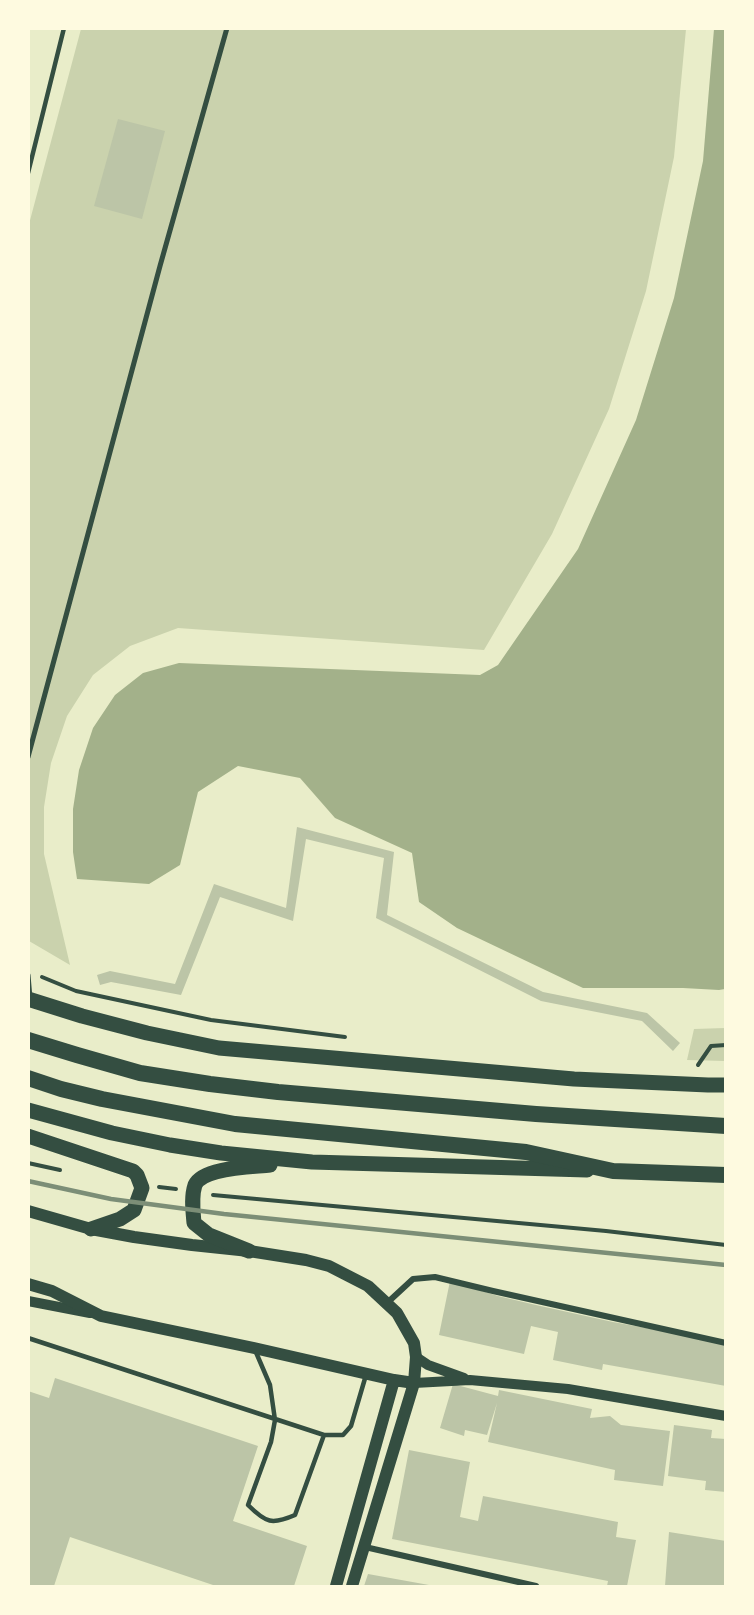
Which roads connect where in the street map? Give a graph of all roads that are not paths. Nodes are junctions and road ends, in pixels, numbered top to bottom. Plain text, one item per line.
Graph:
1 (64, 28) edge
2 (227, 28) edge
3 (28, 173) edge
4 (28, 757) edge
5 (28, 975) edge
6 (29, 999) edge
7 (28, 1040) edge
8 (28, 1078) edge
9 (726, 1085) edge
10 (28, 1110) edge
11 (726, 1126) edge
12 (28, 1136) edge
13 (312, 1162) junction
14 (613, 1171) junction
15 (726, 1176) edge
16 (28, 1211) edge
17 (91, 1229) junction
18 (249, 1251) junction
19 (28, 1284) edge
20 (28, 1301) edge
21 (387, 1303) junction
22 (101, 1316) junction
23 (28, 1338) edge
24 (726, 1343) edge
25 (254, 1348) junction
26 (416, 1357) junction
27 (366, 1374) junction
28 (394, 1380) junction
29 (470, 1380) junction
30 (414, 1383) junction
31 (726, 1416) edge
32 (275, 1420) junction
33 (324, 1435) junction
34 (365, 1547) junction
35 (336, 1587) edge
36 (352, 1587) edge
37 (536, 1587) edge

1 - 3 lane
2 - 4 street
5 - 6 street
6 - 9 main road
7 - 11 highway
8 - 14 highway
10 - 13 main road
12 - 17 main road
13 - 14 main road
13 - 18 main road
14 - 15 highway
16 - 17 main road
17 - 18 main road
18 - 21 main road
19 - 22 main road
20 - 22 street
21 - 24 street
21 - 26 main road
22 - 25 main road
23 - 32 lane
25 - 27 main road
25 - 32 lane
26 - 29 street
26 - 30 main road
27 - 28 main road
27 - 33 lane
28 - 30 main road
28 - 35 main road
29 - 30 street
29 - 31 street
30 - 34 main road
32 - 33 lane
32 - 33 lane
34 - 36 main road
34 - 37 street

